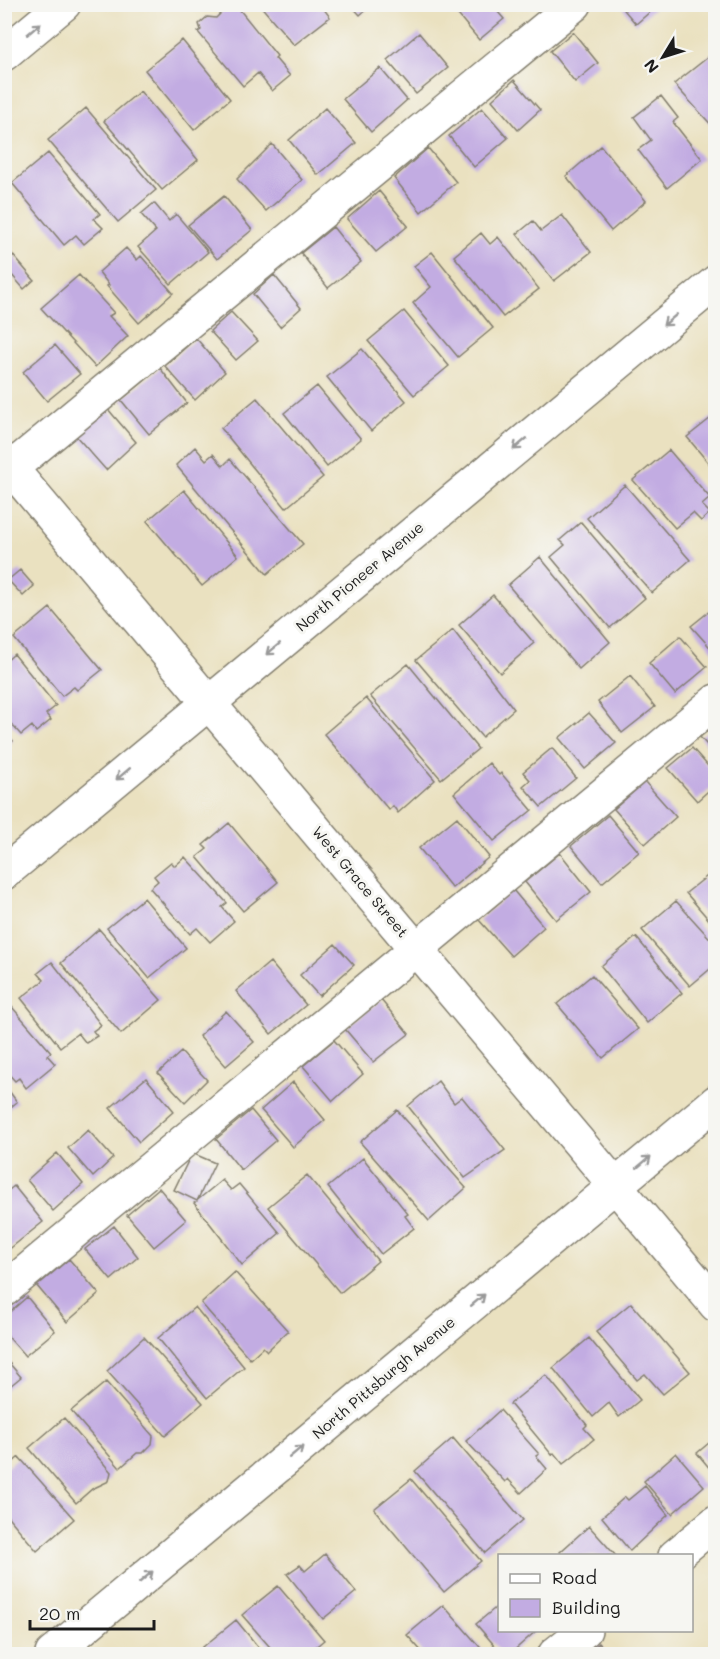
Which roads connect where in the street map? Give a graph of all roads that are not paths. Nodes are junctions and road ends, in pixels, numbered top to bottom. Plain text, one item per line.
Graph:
1 (64, 4) edge
2 (576, 4) edge
3 (4, 54) edge
4 (716, 282) edge
5 (7, 467) edge
6 (716, 701) edge
7 (209, 703) junction
8 (4, 873) edge
9 (416, 949) junction
10 (716, 1102) edge
11 (615, 1186) junction
12 (4, 1290) edge
13 (716, 1305) edge
14 (716, 1522) edge
15 (677, 1554) edge
16 (582, 1632) edge
17 (52, 1654) edge
18 (555, 1654) edge

3 -> 1 street
2 - 5 street
4 -> 7 street, North Pioneer Avenue
5 - 7 street, West Grace Street
6 - 9 street
7 -> 8 street, North Pioneer Avenue
7 - 9 street, West Grace Street
9 - 11 street, West Grace Street
9 - 12 street
11 -> 10 street, North Pittsburgh Avenue
11 - 13 street, West Grace Street
17 -> 11 street, North Pittsburgh Avenue
14 - 15 street
16 - 18 street

